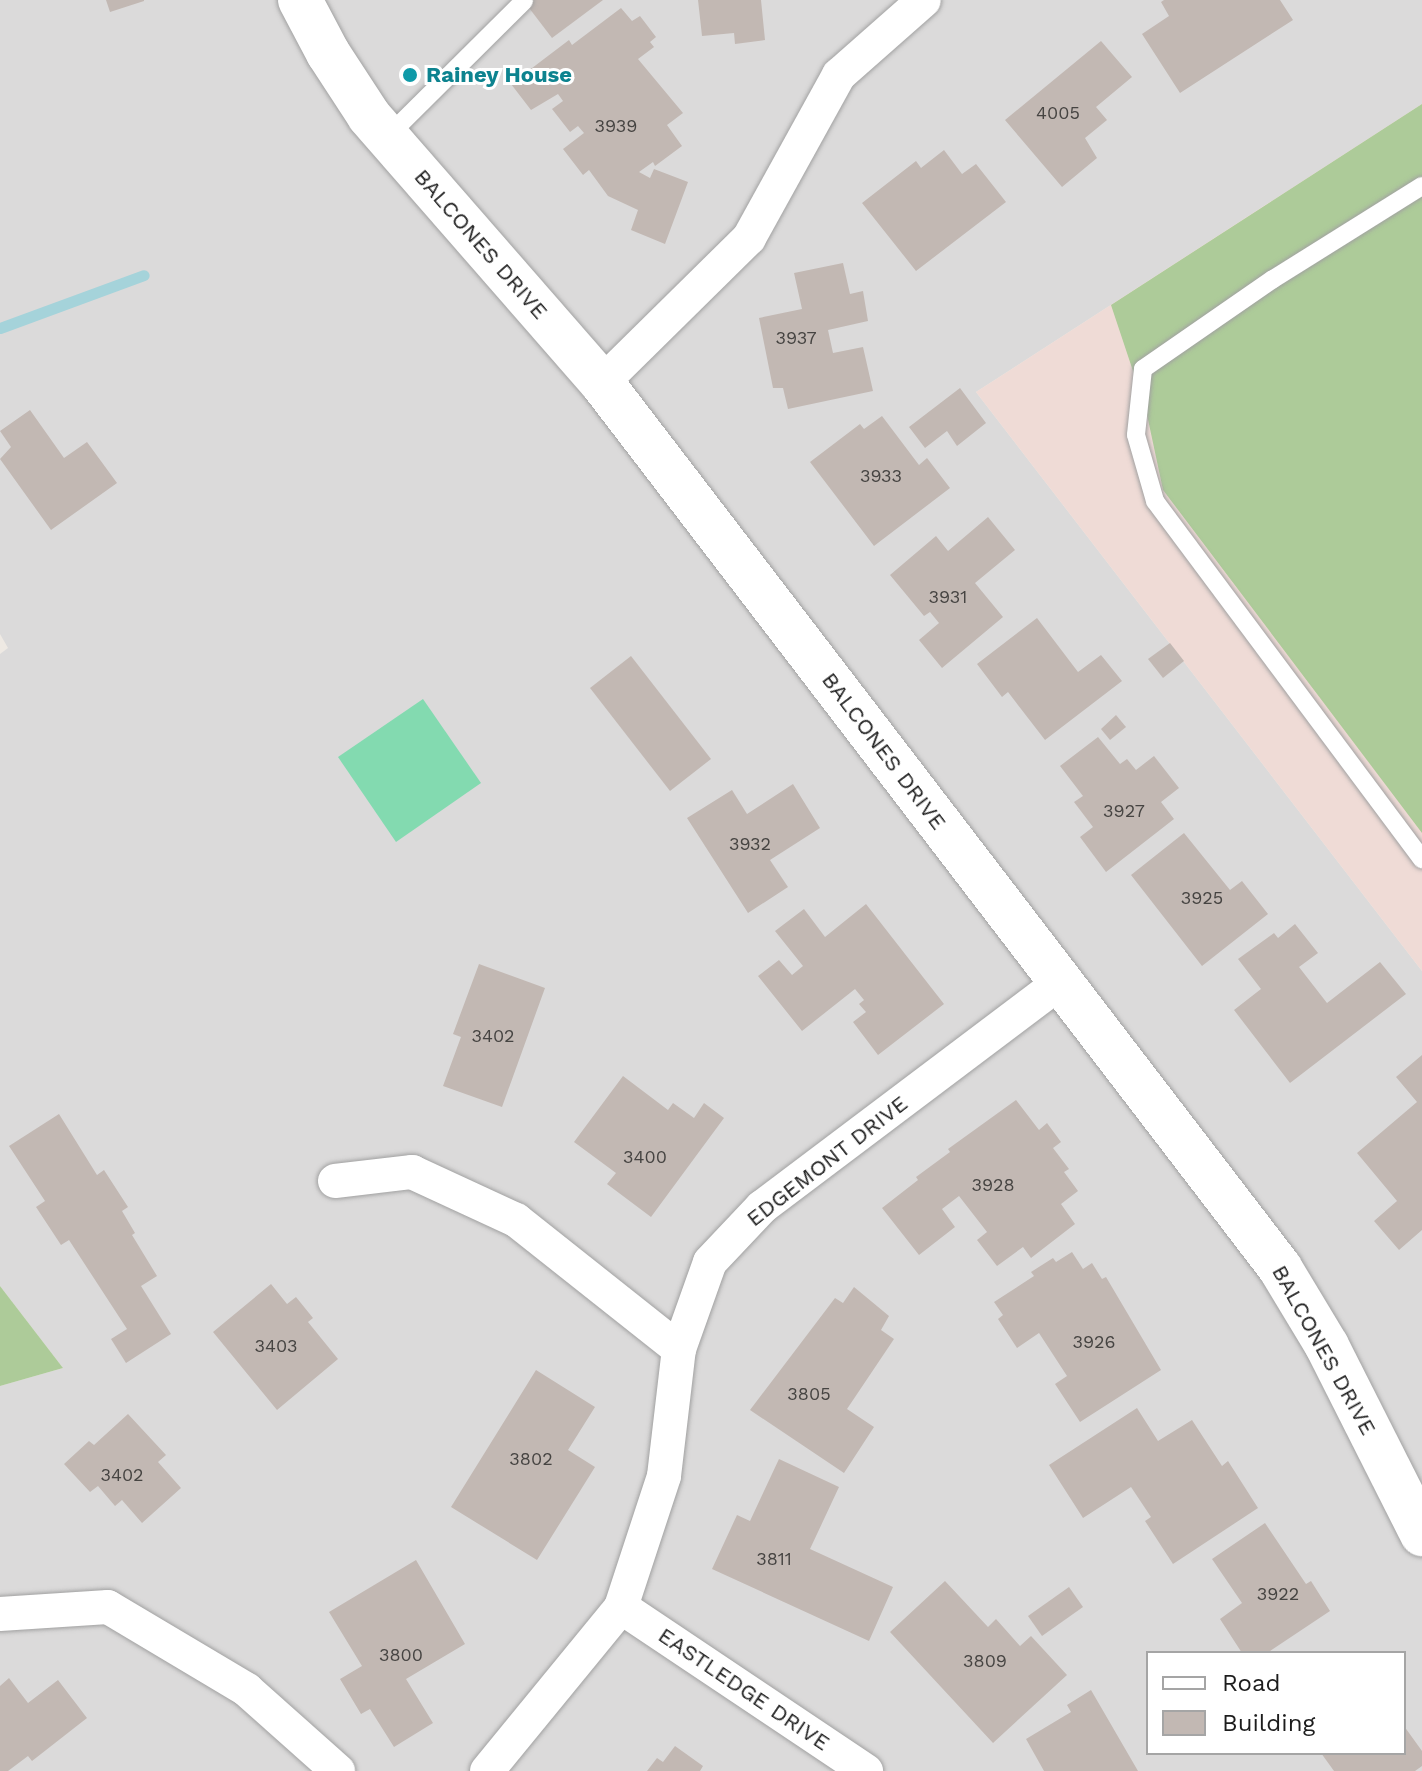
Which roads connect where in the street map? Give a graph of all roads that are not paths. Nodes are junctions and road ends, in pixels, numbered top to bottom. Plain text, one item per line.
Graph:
1 (300, 0) edge
2 (924, 0) edge
3 (524, 1) edge
4 (387, 137) junction
5 (1422, 186) edge
6 (602, 383) junction
7 (1422, 859) edge
8 (1061, 982) junction
9 (335, 1181) dead end
10 (679, 1349) junction
11 (1422, 1534) edge
12 (621, 1607) junction
13 (0, 1614) edge
14 (338, 1771) edge
15 (487, 1771) edge
16 (866, 1771) edge

1 - 4 street, BALCONES DRIVE
2 - 6 street
3 - 4 lane
4 - 6 street, BALCONES DRIVE
5 - 7 lane
6 - 8 street, BALCONES DRIVE
8 - 10 street, EDGEMONT DRIVE
8 - 11 street, BALCONES DRIVE
9 - 10 street
10 - 12 street, EDGEMONT DRIVE
12 - 15 street, EDGEMONT DRIVE
12 - 16 street, EASTLEDGE DRIVE
13 - 14 street

